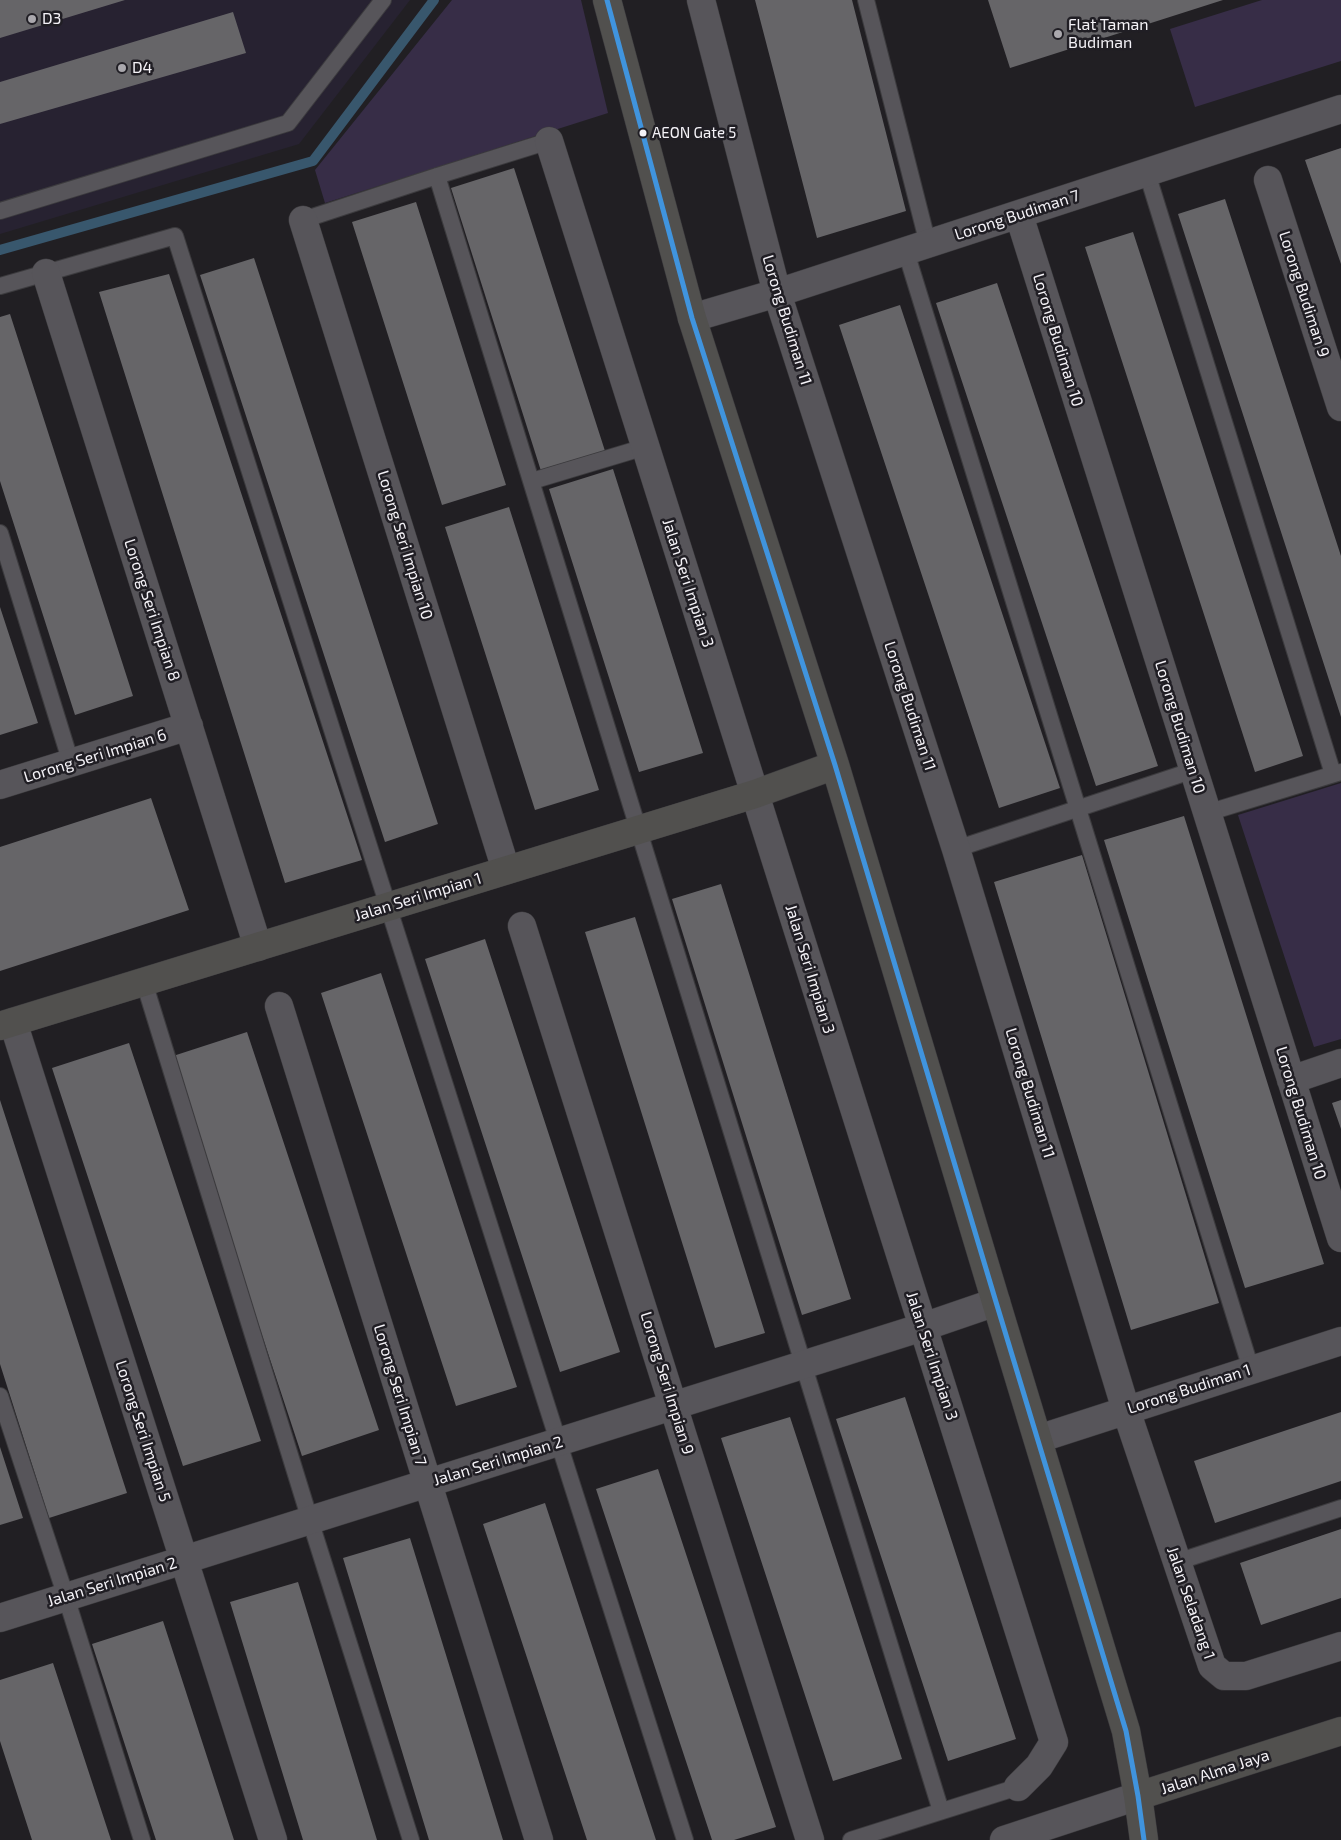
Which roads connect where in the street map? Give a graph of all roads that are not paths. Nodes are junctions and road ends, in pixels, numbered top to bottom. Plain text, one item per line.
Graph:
1 (383, 0) edge
2 (607, 0) edge
3 (701, 0) edge
4 (866, 0) edge
5 (1341, 110) edge
6 (548, 141) joint
7 (1147, 173) junction
8 (437, 176) junction
9 (1268, 180) dead end
10 (0, 211) edge
11 (1019, 215) junction
12 (303, 220) joint
13 (917, 248) junction
14 (46, 273) junction
15 (0, 286) edge
16 (777, 293) junction
17 (692, 318) junction
18 (1341, 408) edge
19 (645, 447) junction
20 (532, 482) junction
21 (0, 533) edge
22 (189, 726) junction
23 (72, 763) junction
24 (835, 766) junction
25 (1194, 770) junction
26 (1337, 773) edge
27 (0, 785) edge
28 (755, 794) junction
29 (1078, 808) junction
30 (1207, 813) junction
31 (639, 830) junction
32 (956, 849) junction
33 (506, 870) junction
34 (388, 907) junction
35 (522, 926) dead end
36 (258, 947) junction
37 (144, 982) junction
38 (279, 1006) dead end
39 (6, 1024) edge
40 (1341, 1063) edge
41 (1291, 1080) junction
42 (1335, 1198) edge
43 (1341, 1238) edge
44 (996, 1302) junction
45 (923, 1327) junction
46 (1341, 1341) edge
47 (803, 1364) junction
48 (1251, 1369) junction
49 (0, 1396) edge
50 (674, 1406) junction
51 (1126, 1410) junction
52 (1038, 1440) junction
53 (559, 1442) junction
54 (427, 1483) junction
55 (1341, 1508) edge
56 (310, 1520) junction
57 (184, 1560) junction
58 (1177, 1562) junction
59 (66, 1597) junction
60 (0, 1618) edge
61 (1341, 1646) edge
62 (1341, 1732) edge
63 (1018, 1787) joint
64 (1138, 1796) junction
65 (941, 1811) junction
66 (142, 1840) edge
67 (273, 1840) edge
68 (411, 1840) edge
69 (539, 1840) edge
70 (685, 1840) edge
71 (810, 1840) edge
72 (851, 1840) edge
73 (1004, 1840) edge
74 (1144, 1840) edge

1 - 10 lane
2 - 17 street
3 - 16 street, Lorong Budiman 11
4 - 13 lane
5 - 7 street, Lorong Budiman 7
6 - 8 lane
6 - 19 street, Jalan Seri Impian 3
7 - 11 street, Lorong Budiman 7
7 - 26 lane
8 - 12 lane
8 - 20 lane
9 - 18 street, Lorong Budiman 9
11 - 13 street, Lorong Budiman 7
11 - 25 street, Lorong Budiman 10
12 - 33 street, Lorong Seri Impian 10
13 - 16 street, Lorong Budiman 7
13 - 29 lane
14 - 15 lane
14 - 22 street, Lorong Seri Impian 8
14 - 34 lane
16 - 17 street, Lorong Budiman 7
16 - 32 street, Lorong Budiman 11
17 - 24 street
19 - 20 lane
19 - 28 street, Jalan Seri Impian 3
20 - 31 lane
21 - 23 lane
22 - 23 street, Lorong Seri Impian 6
22 - 36 street, Lorong Seri Impian 8
23 - 27 street, Lorong Seri Impian 6
24 - 28 street, Jalan Seri Impian 1
24 - 44 street
25 - 29 lane
25 - 30 street, Lorong Budiman 10
26 - 30 lane
28 - 31 street, Jalan Seri Impian 1
28 - 45 street, Jalan Seri Impian 3
29 - 32 lane
29 - 48 lane
30 - 41 street, Lorong Budiman 10
31 - 33 street, Jalan Seri Impian 1
31 - 47 lane
32 - 51 street, Lorong Budiman 11
33 - 34 street, Jalan Seri Impian 1
34 - 36 street, Jalan Seri Impian 1
34 - 53 lane
35 - 50 street, Lorong Seri Impian 9
36 - 37 street, Jalan Seri Impian 1
37 - 39 street, Jalan Seri Impian 1
37 - 56 lane
38 - 54 street, Lorong Seri Impian 7
39 - 57 street, Lorong Seri Impian 5
40 - 41 street
41 - 42 street, Lorong Budiman 10
42 - 43 street, Lorong Budiman 10
44 - 45 street, Jalan Seri Impian 2
44 - 52 street
45 - 47 street, Jalan Seri Impian 2
45 - 63 street, Jalan Seri Impian 3
46 - 48 street, Lorong Budiman 1
47 - 50 street, Jalan Seri Impian 2
47 - 65 lane
48 - 51 street, Lorong Budiman 1
49 - 59 lane
50 - 53 street, Jalan Seri Impian 2
50 - 71 street, Lorong Seri Impian 9
51 - 52 street, Lorong Budiman 1
51 - 58 street, Jalan Seladang 1
52 - 64 street
53 - 54 street, Jalan Seri Impian 2
53 - 70 lane
54 - 56 street, Jalan Seri Impian 2
54 - 69 street, Lorong Seri Impian 7
55 - 58 lane
56 - 57 street, Jalan Seri Impian 2
56 - 68 lane
57 - 59 street, Jalan Seri Impian 2
57 - 67 street, Lorong Seri Impian 5
58 - 61 street, Jalan Seladang 1
59 - 60 street, Jalan Seri Impian 2
59 - 66 lane
62 - 64 street, Jalan Alma Jaya
63 - 65 lane
64 - 73 street, Jalan Alma Jaya
64 - 74 street
65 - 72 lane

